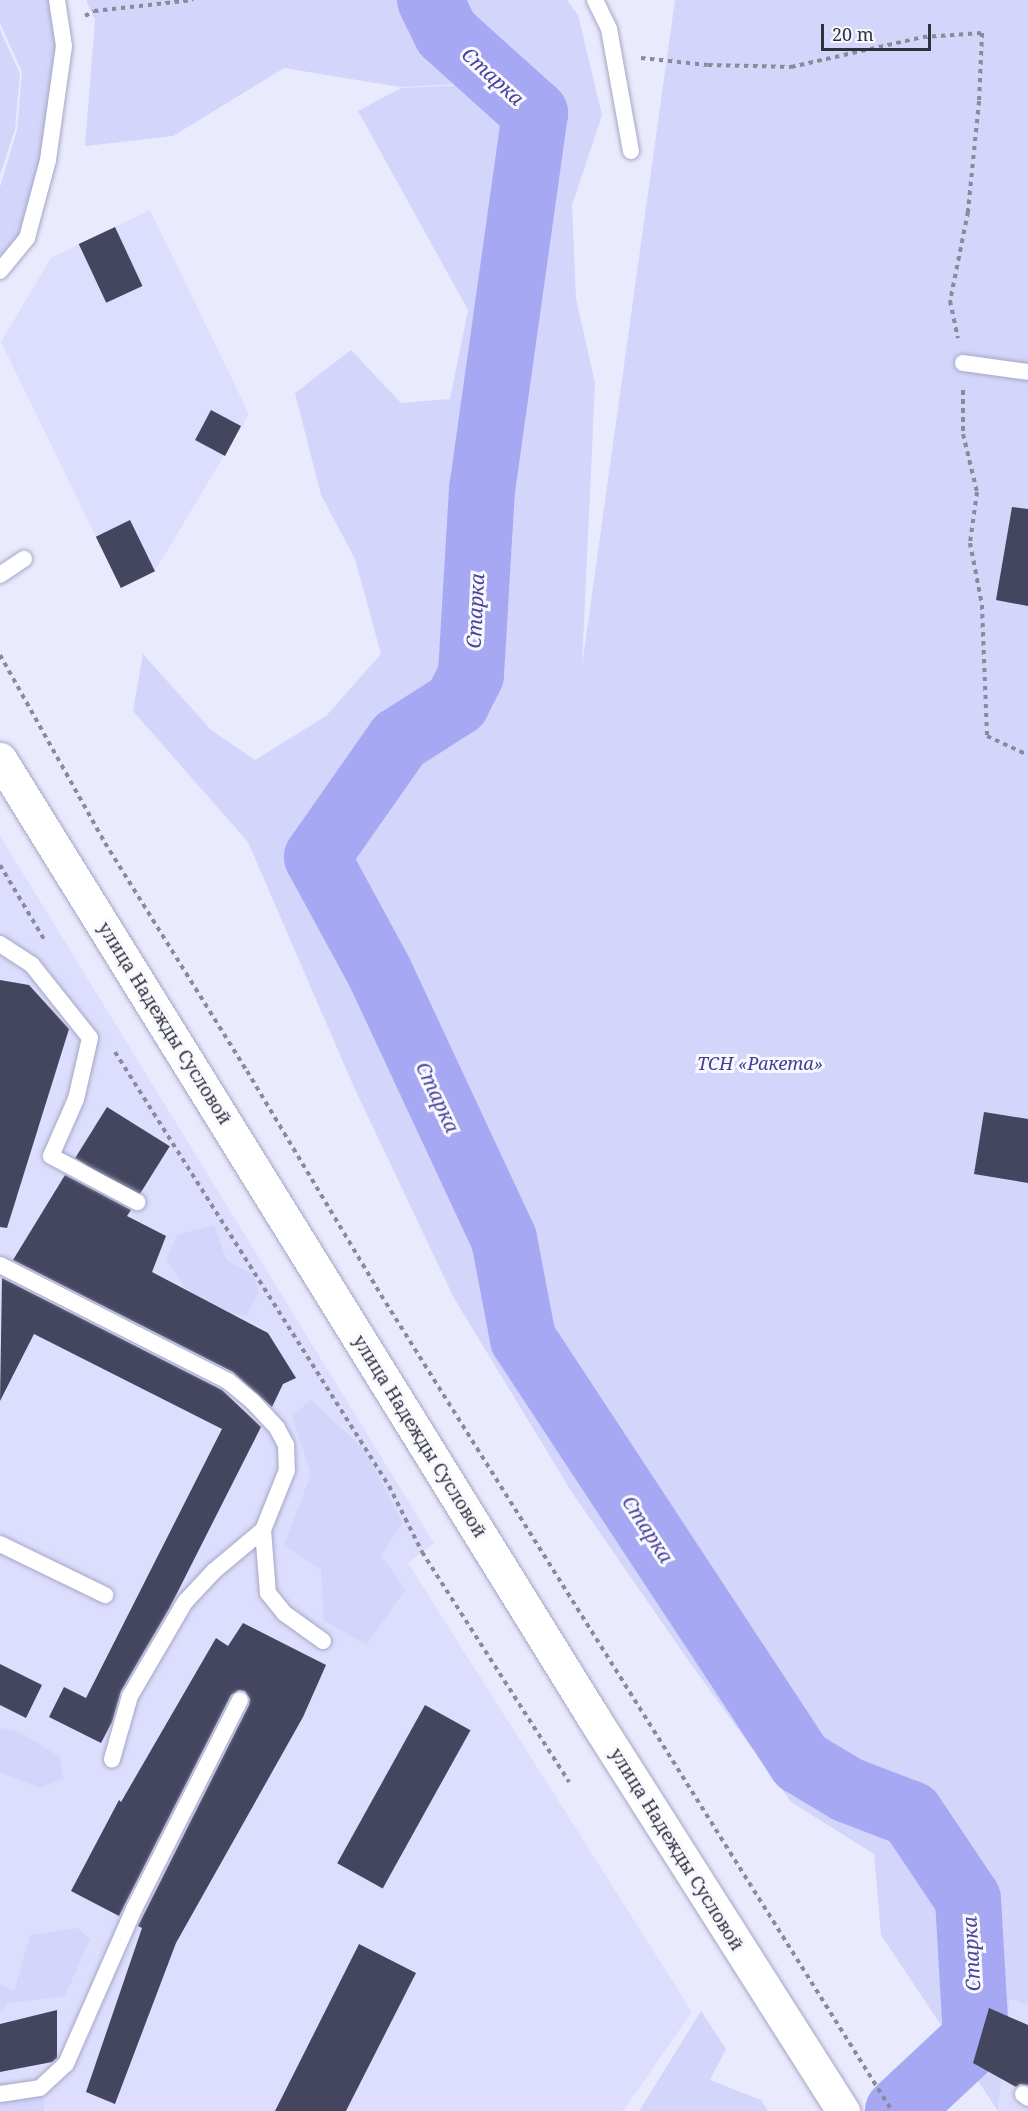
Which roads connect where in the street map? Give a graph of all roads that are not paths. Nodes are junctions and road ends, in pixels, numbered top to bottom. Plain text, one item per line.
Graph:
1 (57, 0) edge
2 (595, 0) edge
3 (631, 150) dead end
4 (0, 271) edge
5 (963, 363) road end
6 (1028, 372) edge
7 (24, 559) dead end
8 (0, 575) edge
9 (0, 759) edge
10 (0, 944) edge
11 (137, 1202) dead end
12 (0, 1265) edge
13 (263, 1530) junction
14 (0, 1544) edge
15 (105, 1595) dead end
16 (323, 1641) dead end
17 (240, 1700) dead end
18 (112, 1759) dead end
19 (0, 2094) edge
20 (843, 2111) edge

1 - 4 lane
2 - 3 lane
5 - 6 lane
7 - 8 lane
9 - 20 main road, улица Надежды Сусловой
10 - 11 lane
12 - 13 lane
13 - 16 lane
13 - 18 lane
14 - 15 lane
17 - 19 lane

